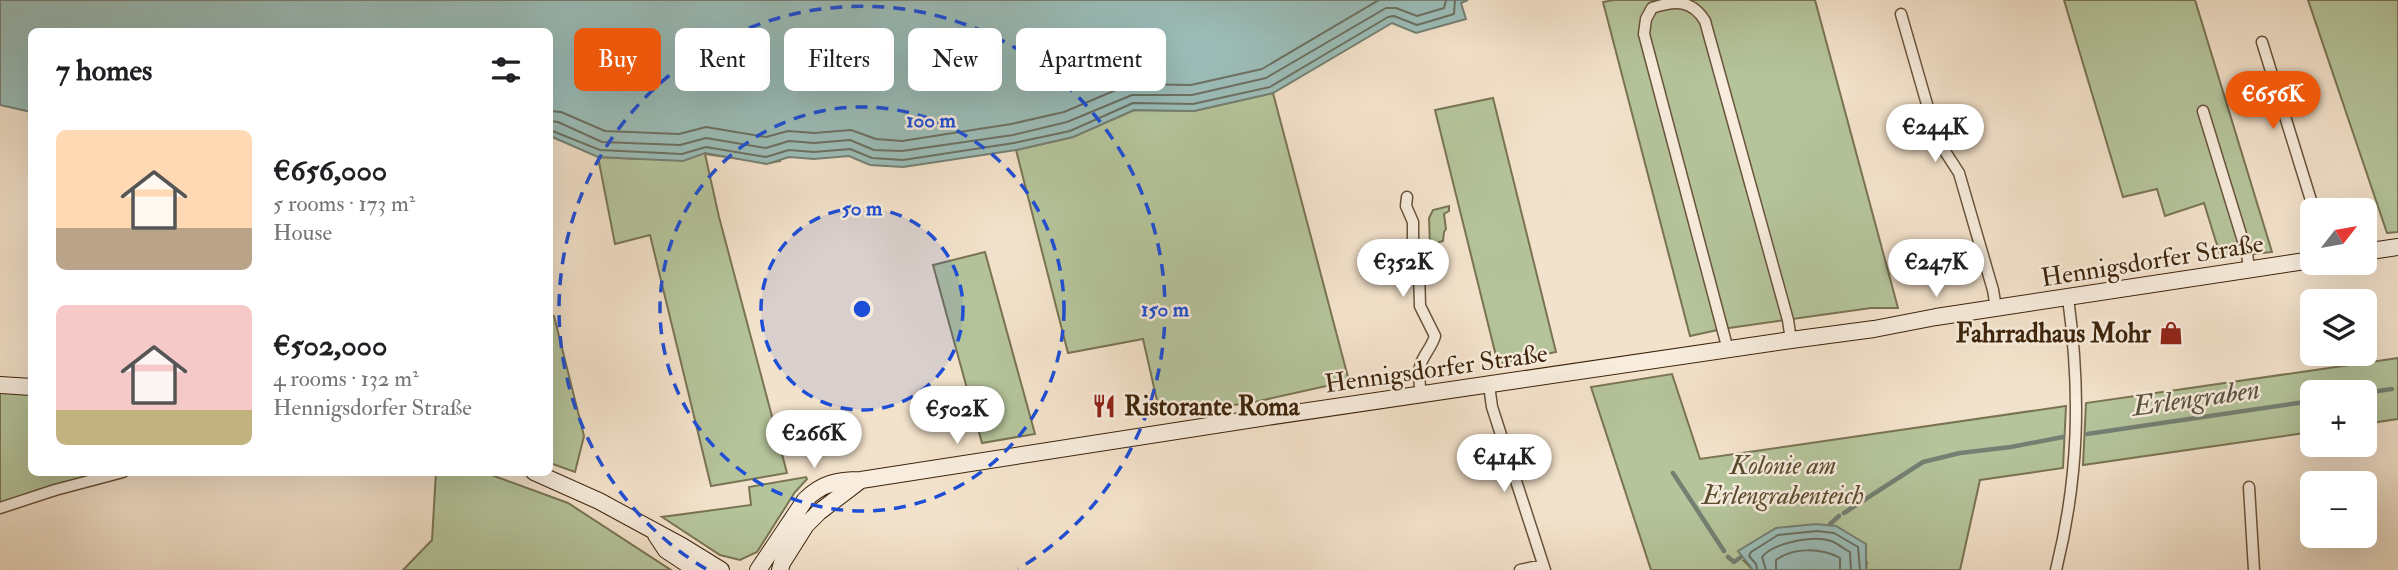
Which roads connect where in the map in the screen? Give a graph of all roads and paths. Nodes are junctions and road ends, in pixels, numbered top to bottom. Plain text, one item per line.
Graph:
1 (1900, 13) dead end
2 (2262, 42) dead end
3 (2203, 111) dead end
4 (1407, 197) dead end
5 (2310, 198) edge
6 (2398, 247) edge
7 (2377, 250) edge
8 (2300, 262) edge
9 (2249, 268) junction
10 (2068, 298) junction
11 (1996, 309) junction
12 (1791, 340) junction
13 (1728, 350) junction
14 (0, 385) edge
15 (1489, 385) junction
16 (28, 387) edge
17 (1422, 395) junction
18 (108, 476) edge
19 (543, 476) edge
20 (861, 480) junction
21 (2249, 487) dead end
22 (0, 508) edge
23 (674, 548) junction
24 (1544, 567) edge
25 (696, 570) edge
26 (721, 570) edge
27 (758, 570) edge
28 (780, 570) edge
29 (1520, 570) edge
30 (2056, 570) edge
31 (2254, 570) edge

1 - 11 street
2 - 5 street
3 - 9 street
4 - 17 street
6 - 7 main road
8 - 9 main road, Hennigsdorfer Straße
9 - 10 main road, Hennigsdorfer Straße
10 - 11 main road, Hennigsdorfer Straße
10 - 30 street
11 - 12 main road, Hennigsdorfer Straße
12 - 13 main road, Hennigsdorfer Straße
12 - 13 street
13 - 15 main road, Hennigsdorfer Straße
14 - 16 main road
15 - 17 main road, Hennigsdorfer Straße
15 - 24 street
17 - 20 main road, Hennigsdorfer Straße
18 - 22 street
19 - 23 main road
20 - 27 main road, Hennigsdorfer Straße
20 - 28 main road, Hennigsdorfer Straße
21 - 31 street
23 - 25 main road
23 - 26 main road
24 - 29 street

